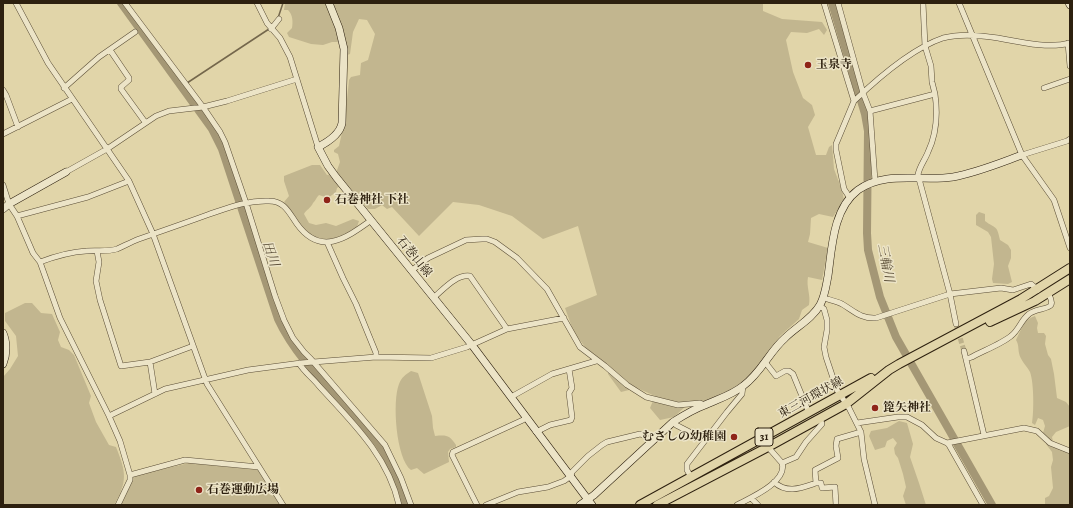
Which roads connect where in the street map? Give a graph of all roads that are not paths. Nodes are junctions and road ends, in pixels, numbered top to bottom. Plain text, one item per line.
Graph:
1 (16, 3) edge
2 (125, 3) edge
3 (257, 3) edge
4 (329, 3) edge
5 (824, 3) edge
6 (838, 3) edge
7 (923, 3) edge
8 (959, 3) edge
9 (279, 19) dead end
10 (271, 29) junction
11 (135, 32) dead end
12 (972, 35) junction
13 (1069, 43) edge
14 (925, 46) junction
15 (110, 50) junction
16 (1070, 66) edge
17 (296, 79) junction
18 (1070, 80) edge
19 (64, 88) junction
20 (1044, 88) dead end
21 (3, 90) edge
22 (863, 93) junction
23 (935, 94) junction
24 (72, 98) junction
25 (855, 101) junction
26 (201, 107) junction
27 (870, 111) junction
28 (145, 122) junction
29 (18, 127) junction
30 (3, 134) edge
31 (1070, 139) edge
32 (318, 147) junction
33 (107, 149) junction
34 (1022, 155) junction
35 (66, 172) joint
36 (918, 179) junction
37 (129, 181) junction
38 (874, 182) junction
39 (3, 185) edge
40 (850, 198) junction
41 (245, 203) junction
42 (9, 204) junction
43 (3, 209) edge
44 (17, 216) junction
45 (370, 221) junction
46 (153, 234) junction
47 (327, 242) junction
48 (1070, 248) edge
49 (97, 251) junction
50 (40, 262) junction
51 (1070, 268) edge
52 (411, 271) junction
53 (1070, 279) edge
54 (1038, 290) junction
55 (1048, 293) junction
56 (950, 294) junction
57 (433, 298) junction
58 (824, 298) junction
59 (820, 306) junction
60 (564, 318) junction
61 (956, 324) tunnel mouth
62 (507, 329) junction
63 (962, 331) junction
64 (3, 333) edge
65 (472, 345) junction
66 (193, 346) junction
67 (964, 352) tunnel mouth
68 (376, 357) junction
69 (966, 359) junction
70 (597, 360) junction
71 (150, 362) junction
72 (312, 362) junction
73 (765, 362) junction
74 (300, 363) junction
75 (3, 364) edge
76 (569, 369) junction
77 (889, 370) junction
78 (205, 379) junction
79 (743, 386) junction
80 (155, 394) junction
81 (841, 396) junction
82 (511, 398) junction
83 (846, 404) junction
84 (705, 405) junction
85 (809, 413) junction
86 (109, 416) junction
87 (526, 418) junction
88 (820, 418) junction
89 (673, 422) junction
90 (857, 423) junction
91 (536, 432) junction
92 (860, 432) junction
93 (984, 435) junction
94 (705, 440) junction
95 (650, 442) junction
96 (949, 442) junction
97 (768, 447) junction
98 (1070, 451) edge
99 (782, 463) junction
100 (259, 467) junction
101 (130, 475) junction
102 (571, 476) junction
103 (691, 477) junction
104 (774, 482) junction
105 (816, 483) junction
106 (751, 498) junction
107 (590, 502) edge
108 (670, 502) edge
109 (118, 505) edge
110 (283, 505) edge
111 (399, 505) edge
112 (411, 505) edge
113 (476, 505) edge
114 (486, 505) edge
115 (580, 505) edge
116 (640, 505) edge
117 (657, 505) edge
118 (737, 505) edge
119 (758, 505) edge
120 (836, 505) edge
121 (875, 505) edge
122 (983, 505) edge

1 - 19 street
2 - 26 street
3 - 10 street
4 - 32 street
5 - 25 street
6 - 22 street
7 - 14 street
8 - 12 street
9 - 10 street
10 - 17 street
11 - 15 street
12 - 13 street
12 - 14 street
12 - 34 street
13 - 16 street
14 - 22 street
14 - 23 street
15 - 19 street
15 - 28 street
17 - 26 street
17 - 32 street
18 - 20 street
19 - 24 street
21 - 29 street
22 - 25 street
22 - 27 street
23 - 27 street
23 - 36 street
24 - 29 street
24 - 33 street
25 - 40 street
26 - 28 street
26 - 41 street
27 - 38 street
28 - 33 street
29 - 30 street
31 - 34 street
32 - 45 street, 石巻山線
33 - 35 street
33 - 37 street
34 - 36 street
34 - 48 street
35 - 42 street
36 - 38 street
36 - 56 street
37 - 44 street
37 - 46 street
38 - 40 street
39 - 42 street
40 - 58 street
41 - 46 street
41 - 47 street
41 - 72 street
42 - 43 street
42 - 44 street
44 - 50 street
45 - 47 street
45 - 52 street, 石巻山線
46 - 49 street
46 - 66 street
47 - 68 street
49 - 50 street
49 - 71 street
50 - 86 street
51 - 54 main road, 東三河環状線 / 31
52 - 57 street, 石巻山線
52 - 60 street
53 - 55 main road, 東三河環状線 / 31
54 - 56 street
54 - 63 main road, 東三河環状線 / 31
55 - 63 main road, 東三河環状線 / 31
55 - 69 street
56 - 58 street
56 - 61 street
57 - 62 street
57 - 65 street, 石巻山線
58 - 59 street
59 - 73 street
59 - 81 street
60 - 62 street
60 - 70 street
62 - 65 street
63 - 77 main road, 東三河環状線 / 31
64 - 75 street
65 - 68 street
65 - 82 street, 石巻山線
66 - 71 street
66 - 78 street
67 - 69 street
68 - 72 street
69 - 93 street
70 - 76 street
70 - 84 street
71 - 80 street
72 - 74 street
72 - 112 street
73 - 79 street
73 - 85 street
74 - 78 street
74 - 111 street
76 - 82 street
76 - 91 street
77 - 81 main road, 東三河環状線 / 31
77 - 83 main road, 東三河環状線 / 31
78 - 80 street
78 - 100 street
79 - 84 street
79 - 94 street
80 - 86 street
81 - 83 street
81 - 85 main road, 東三河環状線 / 31
82 - 87 street, 石巻山線
83 - 88 main road, 東三河環状線 / 31
83 - 90 street
84 - 89 street
85 - 103 main road, 東三河環状線 / 31
86 - 101 street
87 - 91 street, 石巻山線
87 - 113 street
88 - 97 main road, 東三河環状線 / 31
88 - 99 street
89 - 94 street
89 - 95 street
90 - 92 street
90 - 96 street
91 - 102 street, 石巻山線
92 - 105 street
92 - 121 street
93 - 96 street
93 - 98 street
94 - 103 street
95 - 102 street
95 - 107 street
96 - 122 street
97 - 99 street
97 - 108 main road, 東三河環状線 / 31
99 - 104 street
100 - 101 street
100 - 110 street
101 - 109 street
102 - 107 street, 石巻山線
102 - 114 street
103 - 116 main road, 東三河環状線 / 31
104 - 105 street
104 - 106 street
105 - 120 street
106 - 118 street
106 - 119 street
107 - 115 street
108 - 117 main road, 東三河環状線 / 31

